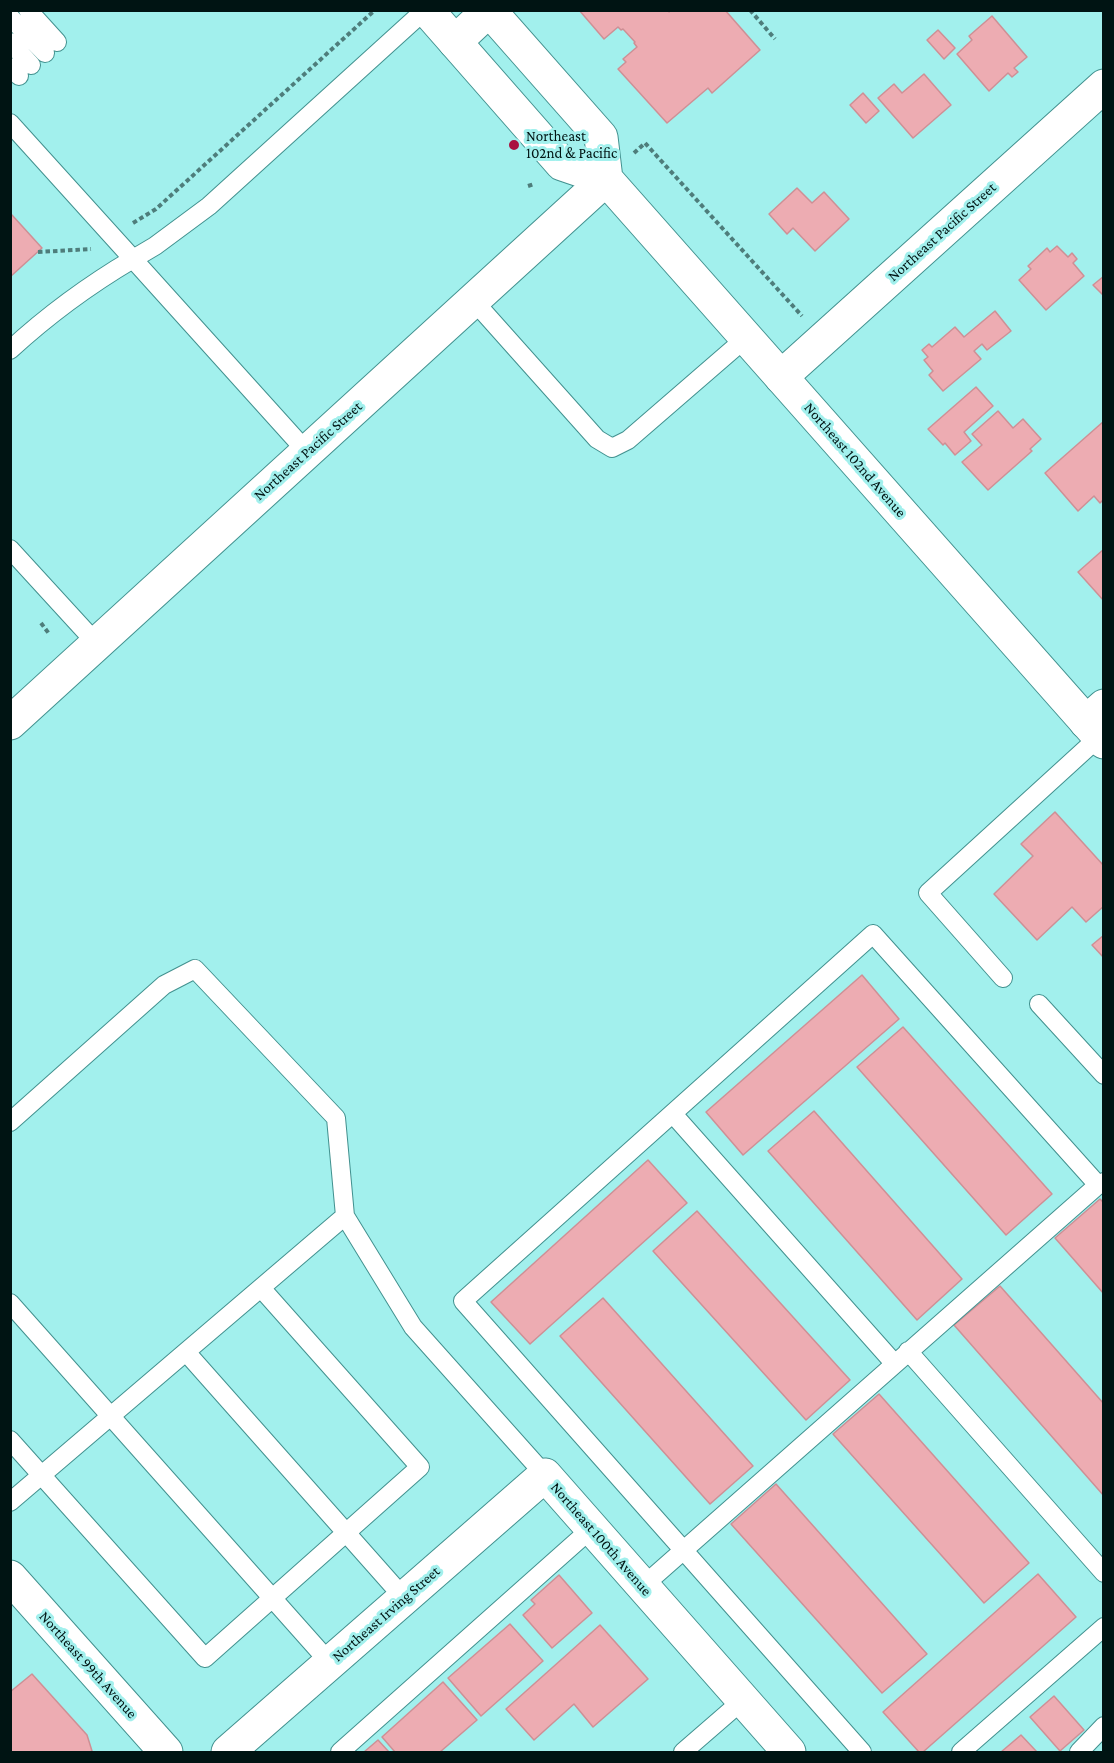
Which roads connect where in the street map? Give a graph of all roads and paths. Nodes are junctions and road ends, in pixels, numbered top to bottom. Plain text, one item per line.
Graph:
1 (28, 10) edge
2 (375, 10) edge
3 (426, 10) edge
4 (750, 10) edge
5 (489, 11) edge
6 (10, 17) edge
7 (775, 39) dead end
8 (10, 42) edge
9 (455, 42) junction
10 (33, 61) edge
11 (1104, 86) edge
12 (10, 123) edge
13 (645, 143) dead end
14 (606, 179) junction
15 (534, 184) dead end
16 (528, 186) dead end
17 (113, 236) junction
18 (38, 252) dead end
19 (133, 259) junction
20 (472, 300) junction
21 (804, 318) dead end
22 (747, 338) junction
23 (10, 350) edge
24 (781, 377) junction
25 (307, 452) junction
26 (10, 549) edge
27 (97, 644) junction
28 (10, 723) edge
29 (1098, 727) edge
30 (1003, 978) dead end
31 (1039, 1004) dead end
32 (1104, 1075) edge
33 (674, 1114) junction
34 (10, 1122) edge
35 (1101, 1184) edge
36 (345, 1216) junction
37 (261, 1288) junction
38 (10, 1303) edge
39 (186, 1352) junction
40 (901, 1357) junction
41 (111, 1416) junction
42 (10, 1440) edge
43 (42, 1475) junction
44 (545, 1475) junction
45 (10, 1502) edge
46 (592, 1528) junction
47 (346, 1533) junction
48 (683, 1550) junction
49 (1104, 1573) edge
50 (10, 1577) edge
51 (643, 1586) junction
52 (273, 1598) junction
53 (404, 1598) junction
54 (1104, 1627) edge
55 (330, 1663) junction
56 (743, 1700) junction
57 (1104, 1726) edge
58 (166, 1752) edge
59 (228, 1752) edge
60 (340, 1752) edge
61 (683, 1752) edge
62 (789, 1752) edge
63 (862, 1752) edge
64 (962, 1752) edge
65 (1079, 1752) edge

1 - 10 lane
2 - 17 path
3 - 9 street, Northeast 102nd Avenue
3 - 19 lane
4 - 7 path
5 - 9 street
5 - 14 street
6 - 10 lane
8 - 10 lane
9 - 14 street, Northeast 102nd Avenue
11 - 24 street, Northeast Pacific Street
12 - 17 lane
13 - 21 path
14 - 20 street, Northeast Pacific Street
14 - 22 street, Northeast 102nd Avenue
15 - 16 path
17 - 18 path
17 - 19 lane
19 - 23 lane
19 - 25 lane
20 - 22 lane
20 - 25 street, Northeast Pacific Street
22 - 24 street, Northeast 102nd Avenue
24 - 29 street, Northeast 102nd Avenue
25 - 27 street, Northeast Pacific Street
26 - 27 lane
27 - 28 street, Northeast Pacific Street
29 - 30 lane
31 - 32 lane
33 - 35 lane
33 - 40 lane
33 - 48 lane
34 - 36 lane
35 - 40 lane
36 - 37 lane
36 - 44 lane, Northeast 100th Avenue
37 - 39 lane
37 - 47 lane
38 - 41 lane
39 - 41 lane
39 - 47 lane
40 - 48 lane
40 - 49 lane
41 - 43 lane
41 - 52 lane
42 - 43 lane
43 - 45 lane
43 - 52 lane
44 - 46 street, Northeast 100th Avenue
44 - 53 street, Northeast Irving Street
46 - 51 street, Northeast 100th Avenue
46 - 60 lane
47 - 52 lane
47 - 53 lane
48 - 51 lane
48 - 63 lane
50 - 58 street, Northeast 99th Avenue
51 - 56 street, Northeast 100th Avenue
52 - 55 lane
53 - 55 street, Northeast Irving Street
54 - 64 lane
55 - 59 street, Northeast Irving Street
56 - 61 lane
56 - 62 street, Northeast 100th Avenue
57 - 65 lane

